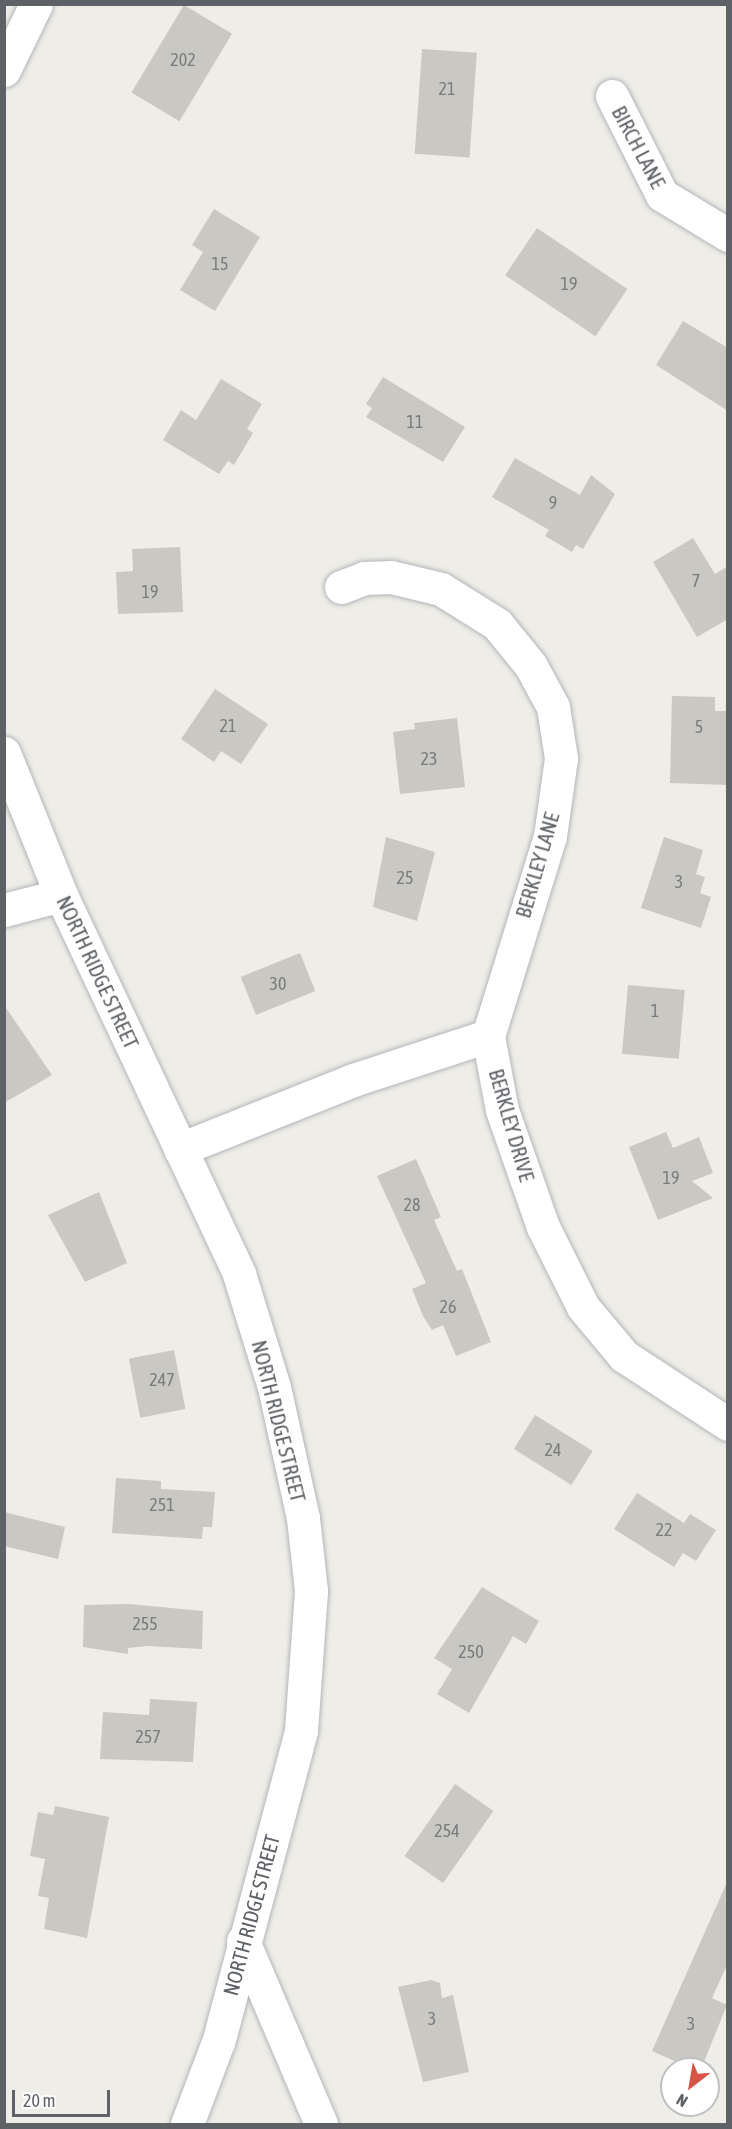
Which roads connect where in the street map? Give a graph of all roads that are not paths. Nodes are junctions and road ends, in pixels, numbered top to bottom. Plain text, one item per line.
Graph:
1 (24, 8) edge
2 (4, 70) edge
3 (612, 96) dead end
4 (728, 235) edge
5 (341, 587) dead end
6 (4, 753) edge
7 (61, 894) junction
8 (4, 910) edge
9 (488, 1036) junction
10 (180, 1149) junction
11 (728, 1424) edge
12 (243, 1941) junction
13 (187, 2124) edge
14 (321, 2124) edge

1 - 2 street
3 - 4 street, BIRCH LANE
5 - 9 street, BERKLEY LANE
6 - 7 street, NORTH RIDGE STREET
7 - 8 street
7 - 10 street, NORTH RIDGE STREET
9 - 10 street
9 - 11 street, BERKLEY DRIVE
10 - 12 street, NORTH RIDGE STREET
12 - 13 street, NORTH RIDGE STREET
12 - 14 street

